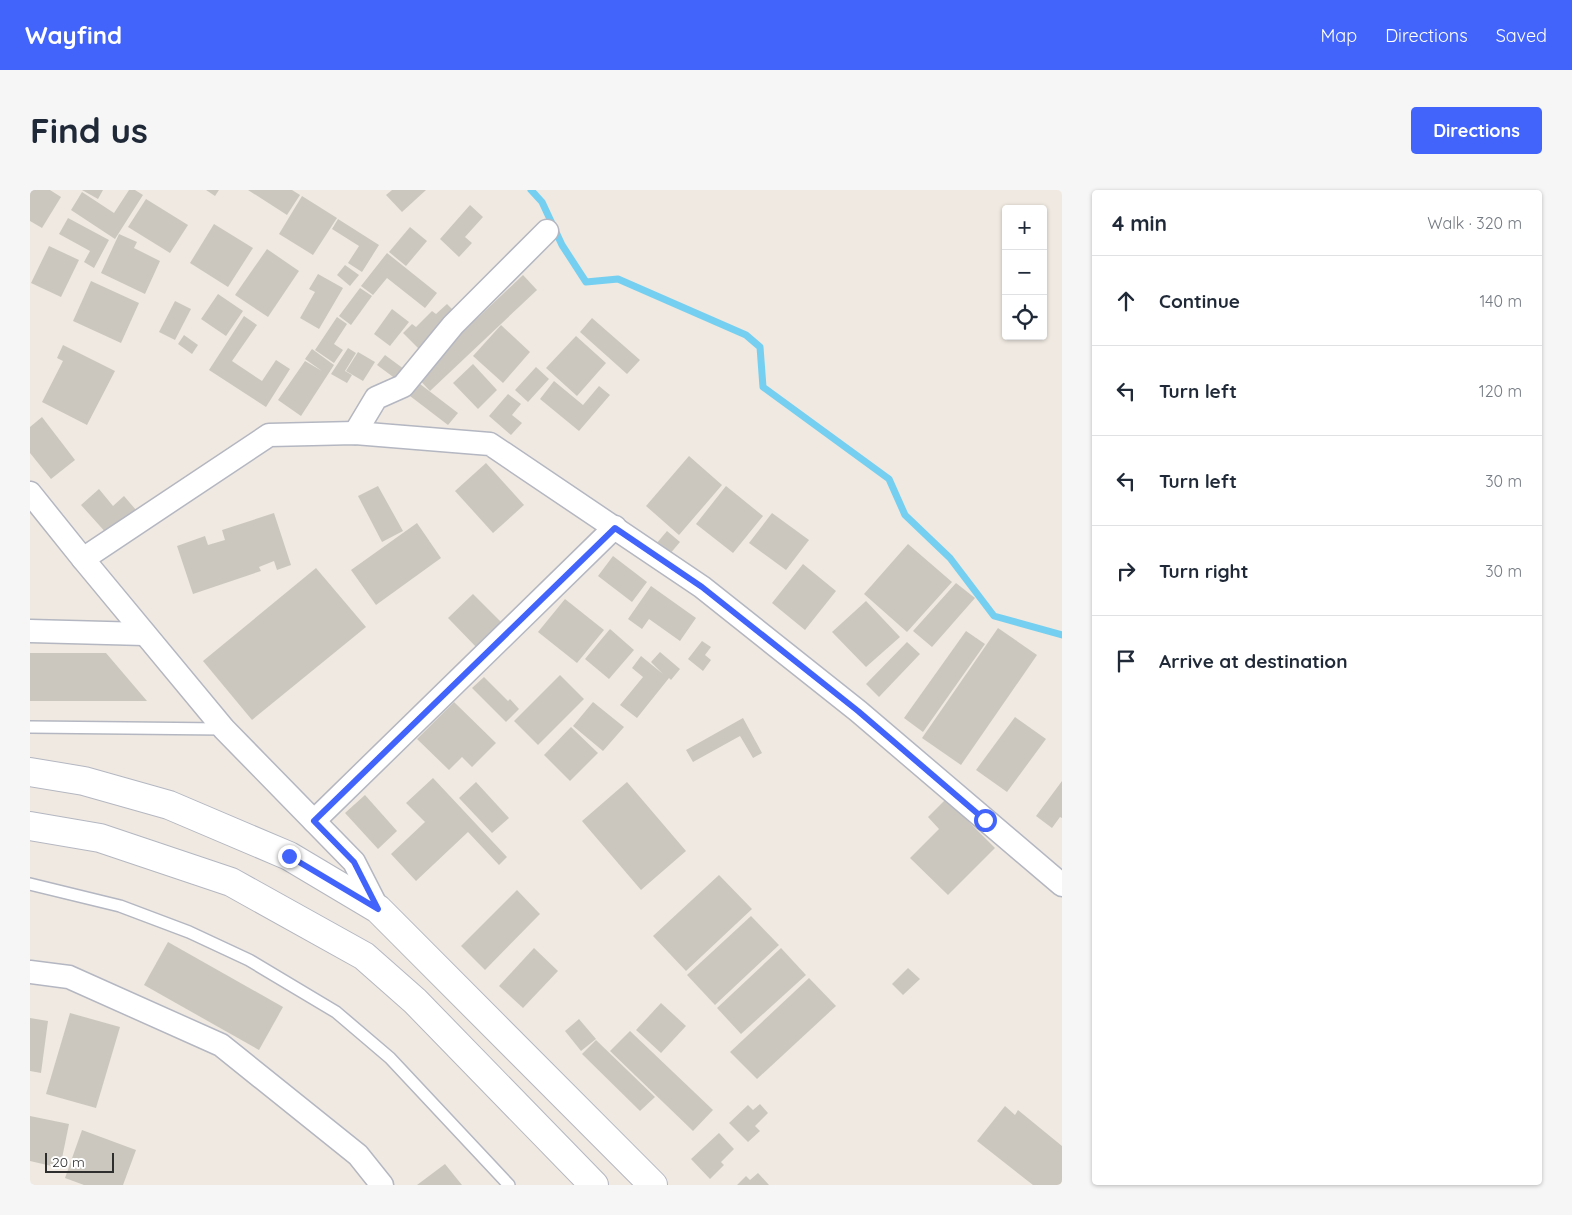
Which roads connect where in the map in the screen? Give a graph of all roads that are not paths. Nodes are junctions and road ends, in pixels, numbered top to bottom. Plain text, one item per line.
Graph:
1 (547, 231) dead end
2 (355, 433) junction
3 (30, 493) edge
4 (615, 528) junction
5 (83, 559) junction
6 (30, 631) edge
7 (145, 634) junction
8 (30, 727) edge
9 (224, 729) junction
10 (30, 772) edge
11 (314, 821) junction
12 (30, 826) edge
13 (30, 884) edge
14 (1062, 885) edge
15 (378, 909) junction
16 (30, 972) edge
17 (382, 1185) edge
18 (509, 1185) edge
19 (594, 1185) edge
20 (653, 1185) edge

1 - 2 street
2 - 4 street
2 - 5 street
3 - 5 street
4 - 11 street
4 - 14 street
5 - 7 street
6 - 7 street
7 - 9 street
8 - 9 lane
9 - 11 street
10 - 15 street
11 - 15 street
12 - 19 street
13 - 18 lane
15 - 20 street
16 - 17 street

